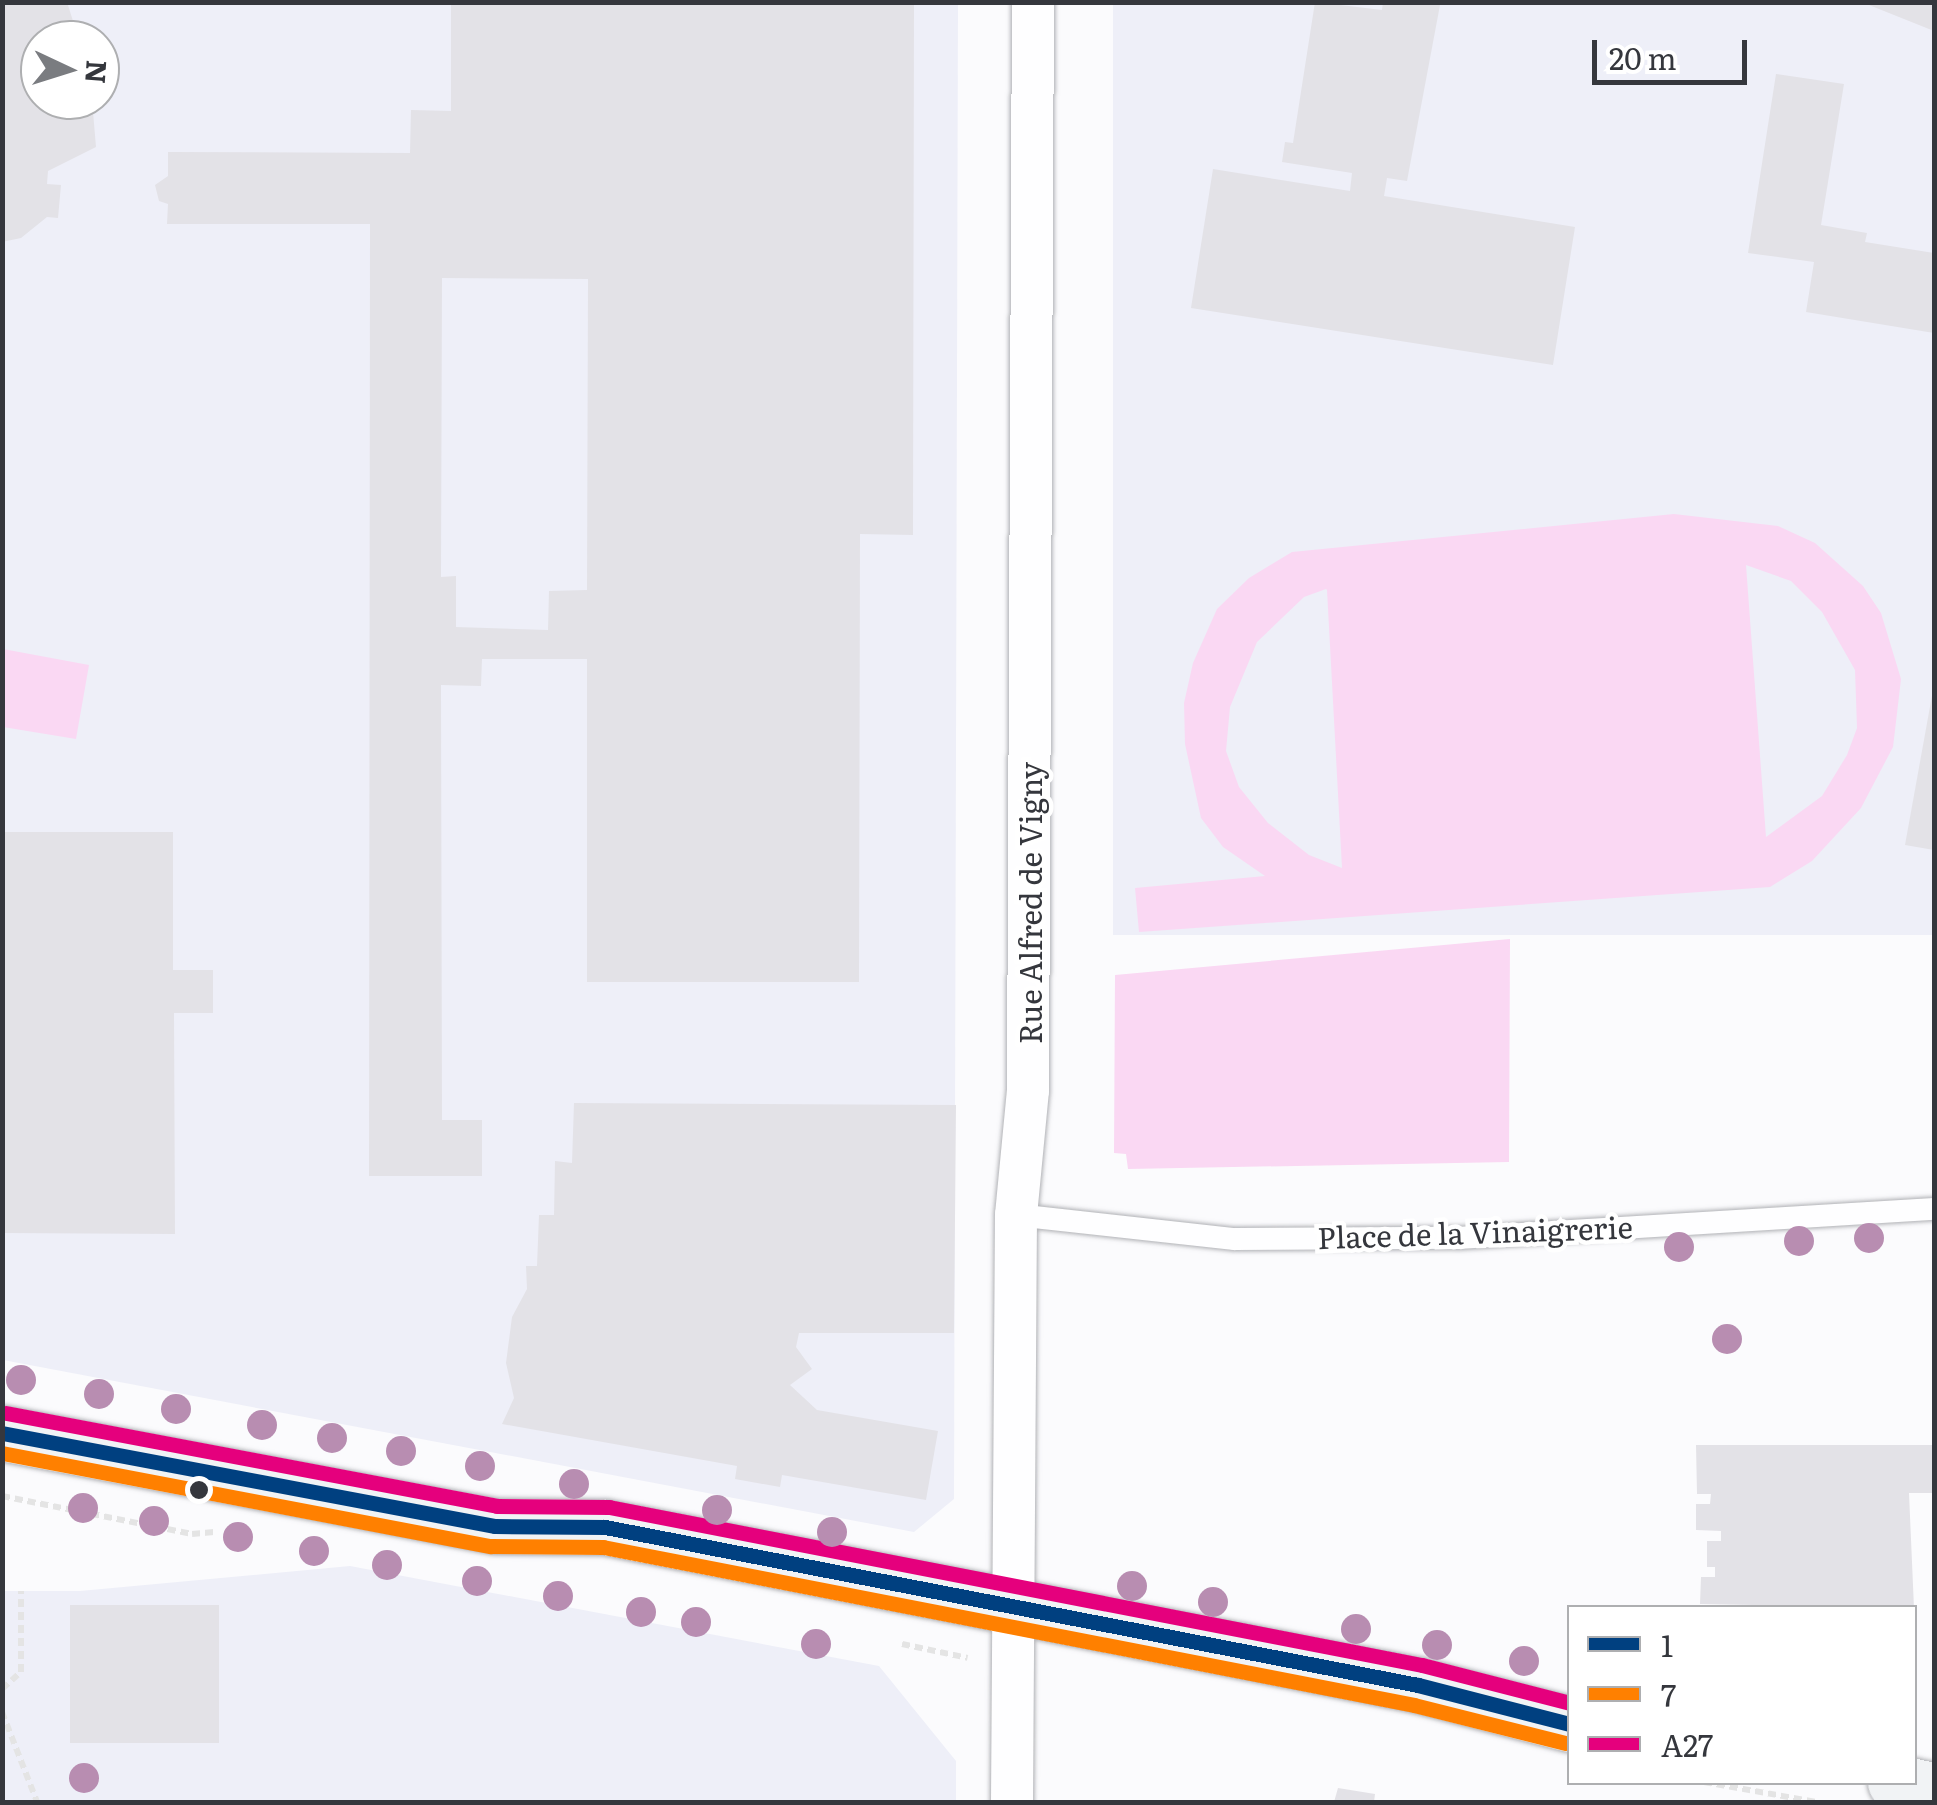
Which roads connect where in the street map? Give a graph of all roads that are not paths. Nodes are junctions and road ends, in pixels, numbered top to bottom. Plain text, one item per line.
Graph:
1 (1033, 2) edge
2 (1934, 1209) edge
3 (1016, 1215) junction
4 (2, 1433) edge
5 (1014, 1610) junction
6 (1567, 1723) edge
7 (1903, 1785) edge
8 (1934, 1796) edge
9 (1012, 1802) edge

1 - 3 street, Rue Alfred de Vigny
2 - 3 lane, Place de la Vinaigrerie
3 - 5 street, Rue Alfred de Vigny
4 - 5 street
5 - 6 street
5 - 9 street, Rue Alfred de Vigny
7 - 8 street

